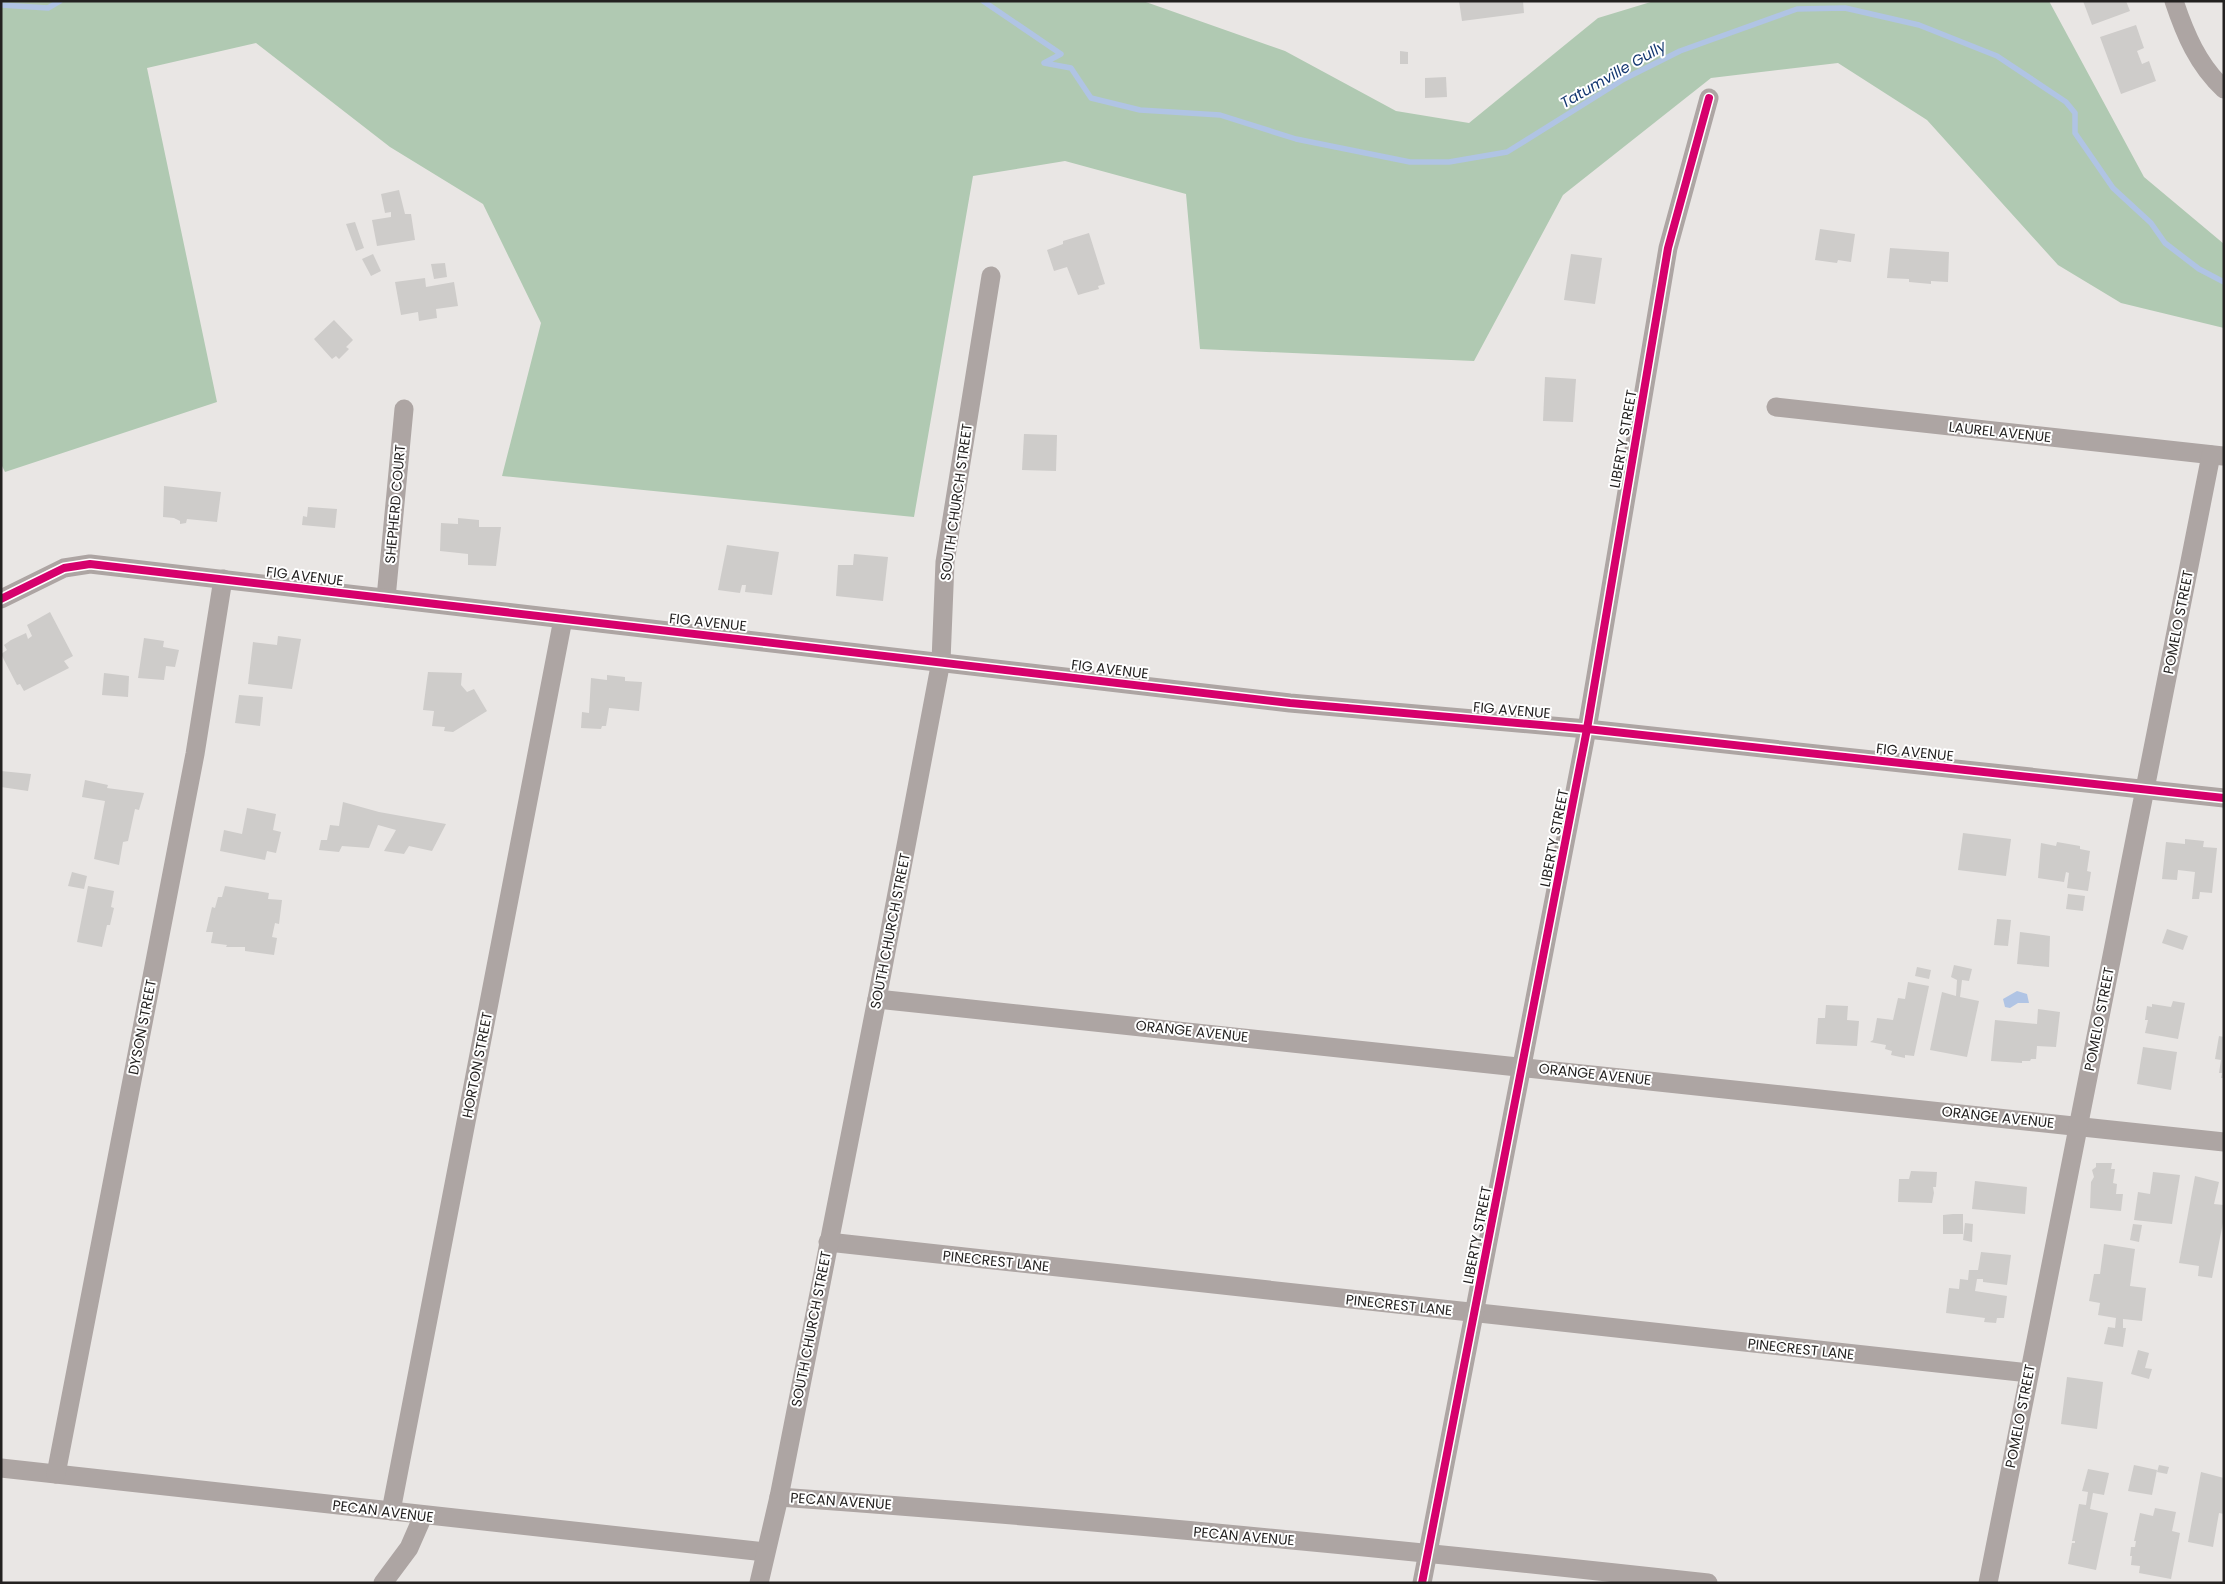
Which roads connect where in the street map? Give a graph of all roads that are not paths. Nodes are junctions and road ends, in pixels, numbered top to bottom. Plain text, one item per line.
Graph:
1 (2174, 1) edge
2 (2224, 89) edge
3 (1708, 98) dead end
4 (991, 276) dead end
5 (1776, 407) dead end
6 (404, 409) dead end
7 (2217, 456) edge
8 (223, 579) junction
9 (386, 598) junction
10 (1, 599) edge
11 (563, 619) junction
12 (941, 661) junction
13 (1587, 729) junction
14 (2144, 789) junction
15 (2224, 798) edge
16 (877, 999) junction
17 (1523, 1066) junction
18 (2078, 1126) junction
19 (2224, 1142) edge
20 (828, 1242) junction
21 (1474, 1313) junction
22 (2029, 1373) junction
23 (1, 1468) edge
24 (56, 1474) junction
25 (779, 1497) junction
26 (391, 1511) junction
27 (423, 1516) junction
28 (764, 1552) junction
29 (1429, 1552) junction
30 (382, 1583) edge
31 (759, 1583) edge
32 (1422, 1583) edge
33 (1708, 1583) edge
34 (1988, 1583) edge

1 - 2 street
3 - 13 street, LIBERTY STREET
4 - 12 street, SOUTH CHURCH STREET
5 - 7 street, LAUREL AVENUE
6 - 9 street, SHEPHERD COURT
7 - 14 street, POMELO STREET
8 - 9 street, FIG AVENUE
8 - 10 street, FIG AVENUE
8 - 24 street, DYSON STREET
9 - 11 street, FIG AVENUE
11 - 12 street, FIG AVENUE
11 - 26 street, HORTON STREET
12 - 13 street, FIG AVENUE
12 - 16 street, SOUTH CHURCH STREET
13 - 14 street, FIG AVENUE
13 - 17 street, LIBERTY STREET
14 - 15 street, FIG AVENUE
14 - 18 street, POMELO STREET
16 - 17 street, ORANGE AVENUE
16 - 20 street, SOUTH CHURCH STREET
17 - 18 street, ORANGE AVENUE
17 - 21 street, LIBERTY STREET
18 - 19 street, ORANGE AVENUE
18 - 22 street, POMELO STREET
20 - 21 street, PINECREST LANE
20 - 25 street, SOUTH CHURCH STREET
21 - 22 street, PINECREST LANE
21 - 29 street, LIBERTY STREET
22 - 34 street, POMELO STREET
23 - 24 street, PECAN AVENUE
24 - 26 street, PECAN AVENUE
25 - 28 street, SOUTH CHURCH STREET
25 - 29 street, PECAN AVENUE
26 - 27 street, PECAN AVENUE
27 - 28 street, PECAN AVENUE
27 - 30 street
28 - 31 street, SOUTH CHURCH STREET
29 - 32 street, LIBERTY STREET
29 - 33 street, PECAN AVENUE

